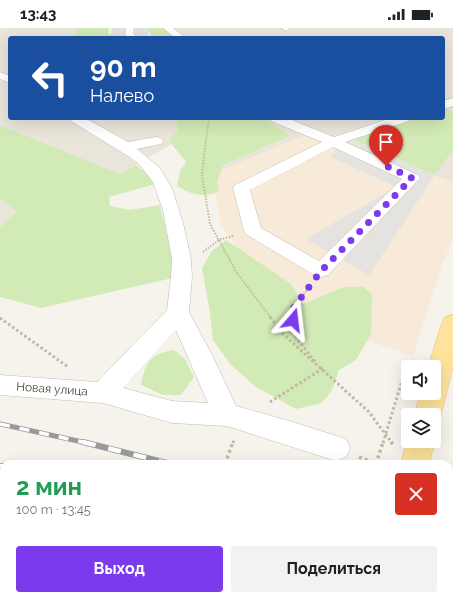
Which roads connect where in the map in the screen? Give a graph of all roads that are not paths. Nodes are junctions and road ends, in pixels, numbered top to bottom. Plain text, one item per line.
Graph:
1 (168, 28) edge
2 (178, 36) edge
3 (79, 120) edge
4 (281, 120) edge
5 (398, 120) edge
6 (156, 142) dead end
7 (333, 142) junction
8 (125, 147) junction
9 (178, 312) junction
10 (453, 324) edge
11 (441, 365) edge
12 (0, 385) edge
13 (103, 393) junction
14 (235, 418) junction
15 (336, 448) dead end

1 - 2 street
3 - 8 street
4 - 7 street
5 - 7 street
6 - 8 street
7 - 7 street
8 - 9 street
9 - 13 street
9 - 14 street
10 - 11 main road
12 - 13 street, Новая улица
13 - 14 street, Новая улица
14 - 15 street, Новая улица

